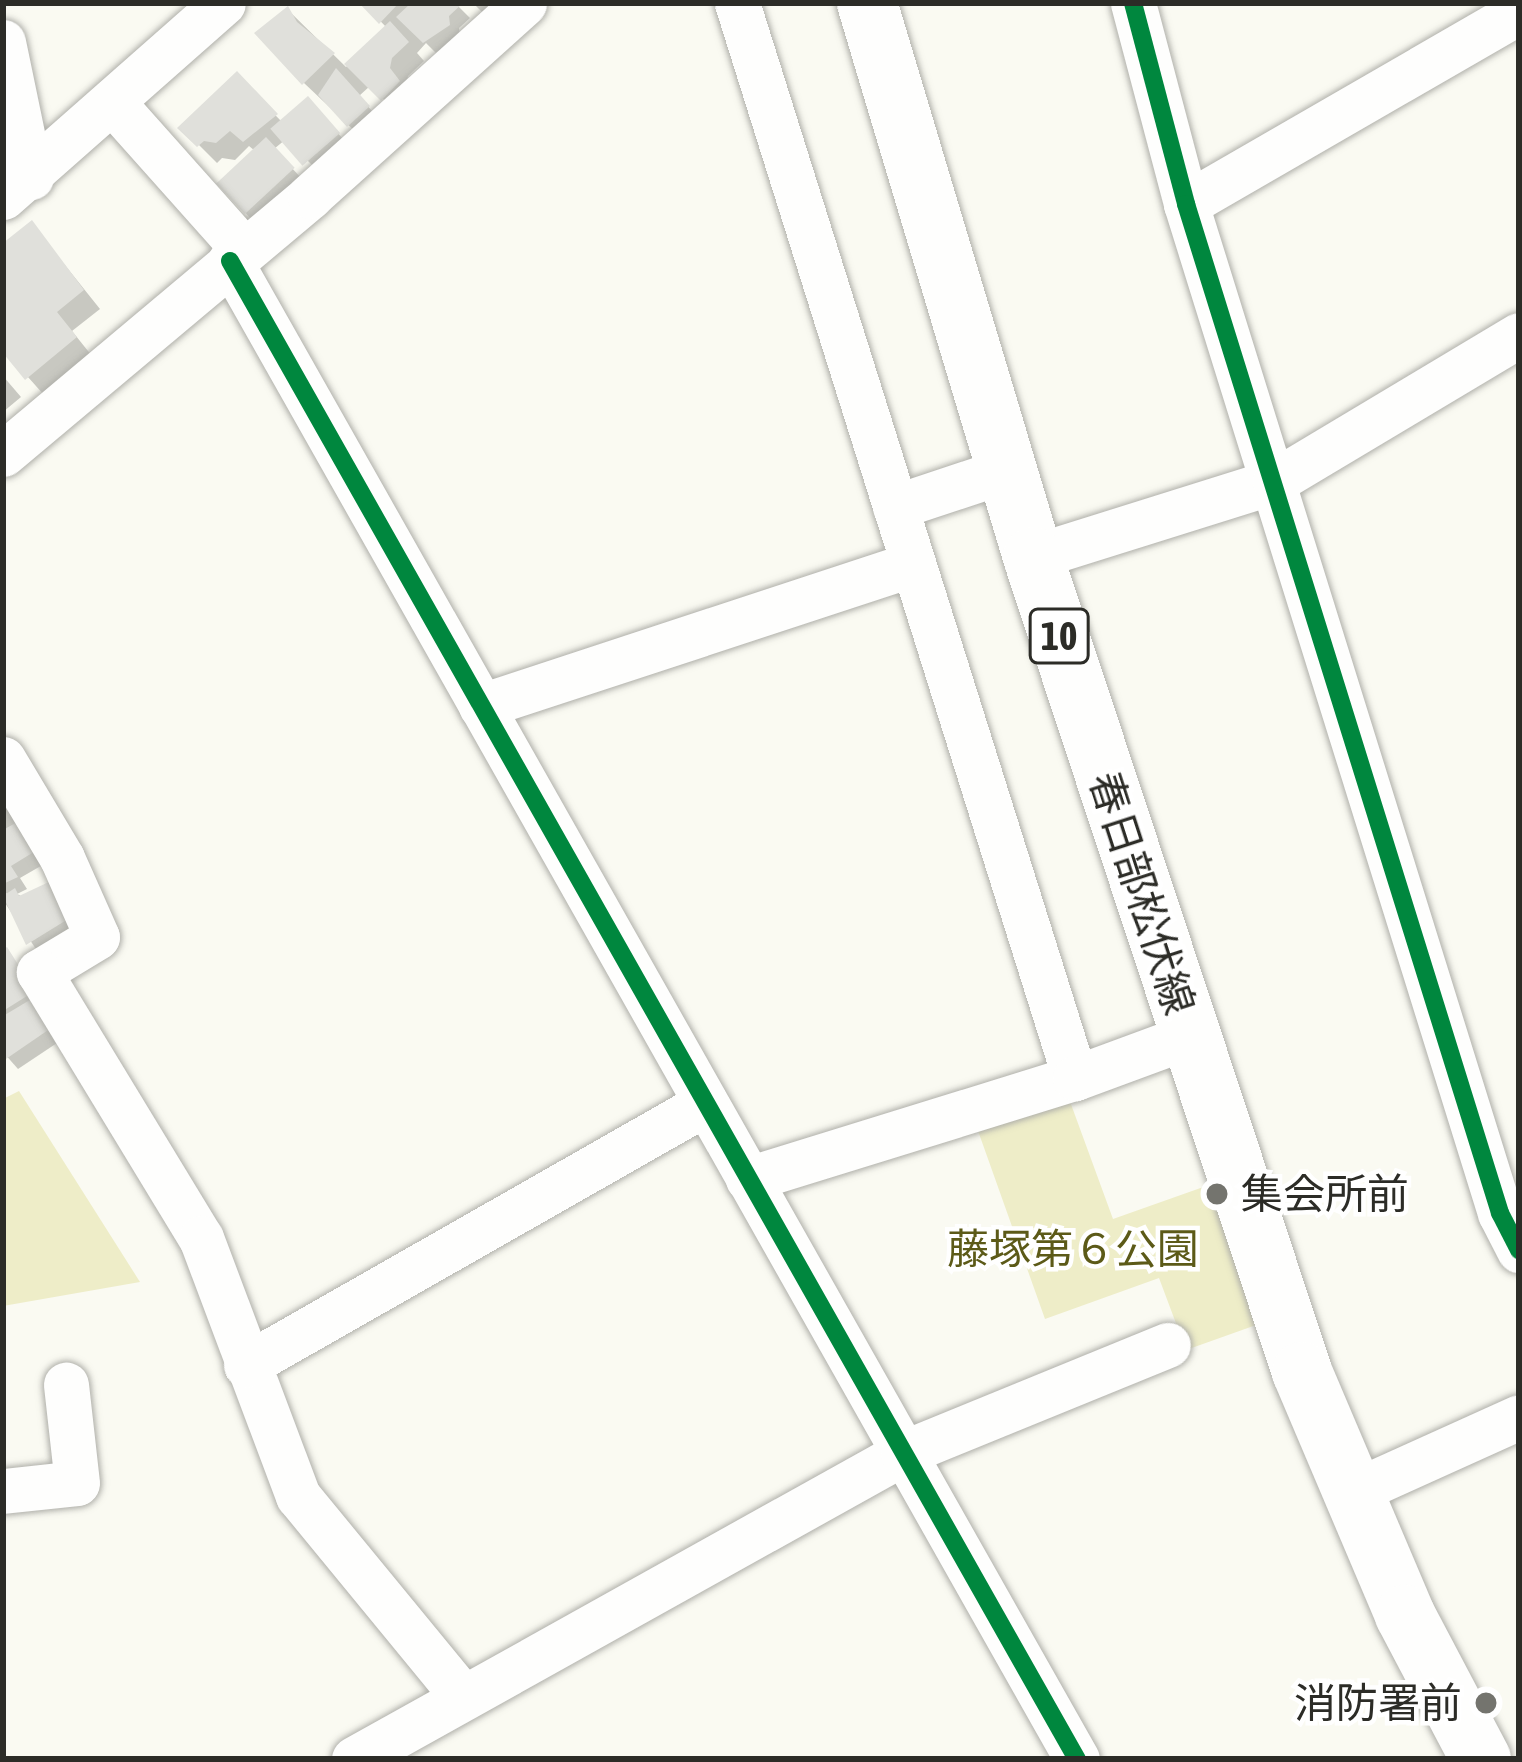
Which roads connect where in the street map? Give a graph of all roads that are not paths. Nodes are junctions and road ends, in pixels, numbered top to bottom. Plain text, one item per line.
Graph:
1 (223, 3) edge
2 (524, 3) edge
3 (736, 3) edge
4 (867, 3) edge
5 (1132, 3) edge
6 (1519, 13) edge
7 (3, 42) edge
8 (114, 104) junction
9 (17, 187) edge
10 (1186, 204) junction
11 (237, 256) junction
12 (1519, 335) edge
13 (3, 454) edge
14 (1006, 470) junction
15 (1274, 481) junction
16 (895, 507) junction
17 (1033, 557) junction
18 (913, 564) junction
19 (481, 706) junction
20 (3, 759) edge
21 (1189, 1036) junction
22 (1075, 1078) junction
23 (706, 1103) junction
24 (748, 1179) junction
25 (1519, 1250) edge
26 (1168, 1345) dead end
27 (246, 1365) junction
28 (66, 1385) dead end
29 (1519, 1417) edge
30 (903, 1453) junction
31 (3, 1491) edge
32 (1351, 1493) junction
33 (462, 1696) junction
34 (354, 1759) edge
35 (1077, 1759) edge
36 (1480, 1759) edge

1 - 8 street
2 - 11 street
3 - 16 street
4 - 14 main road, 春日部松伏線 / 10
5 - 10 street
6 - 10 street
7 - 9 street
8 - 9 street
8 - 11 street
10 - 15 street
11 - 13 street
11 - 19 street
12 - 15 street
14 - 16 street
14 - 17 main road, 春日部松伏線 / 10
15 - 17 street
15 - 25 street
16 - 18 street
17 - 21 main road, 春日部松伏線 / 10
18 - 19 street
18 - 22 street
19 - 23 street
20 - 27 street
21 - 22 street
21 - 32 main road, 春日部松伏線 / 10
22 - 24 street
23 - 24 street
23 - 27 street
24 - 30 street
26 - 30 street
27 - 33 street
28 - 31 street
29 - 32 street
30 - 33 street
30 - 35 street
32 - 36 main road, 春日部松伏線 / 10
33 - 34 street

